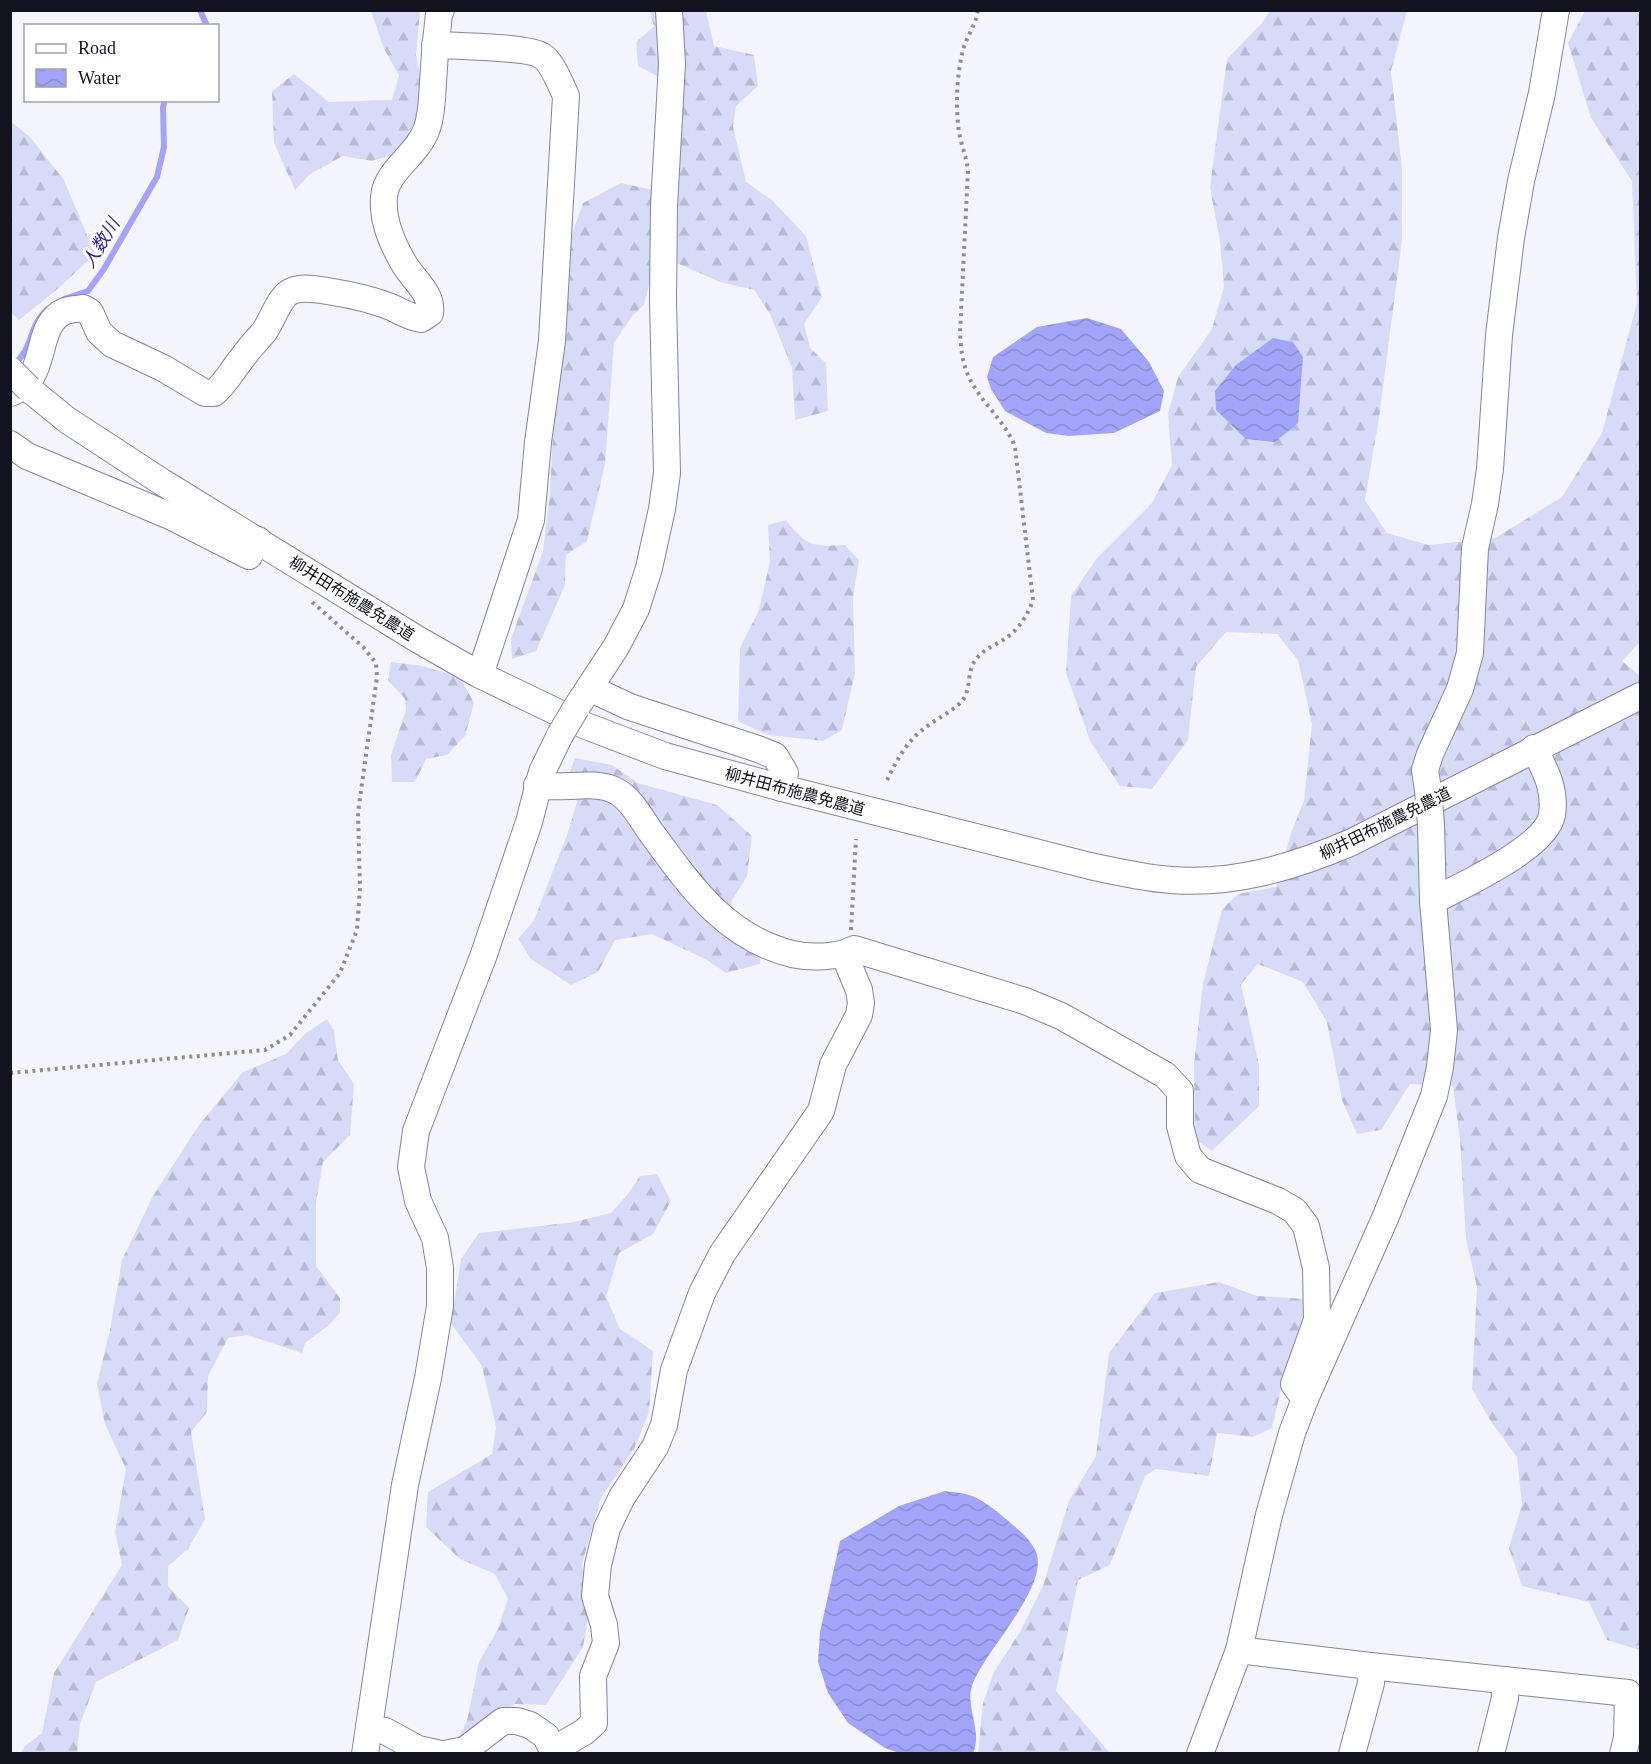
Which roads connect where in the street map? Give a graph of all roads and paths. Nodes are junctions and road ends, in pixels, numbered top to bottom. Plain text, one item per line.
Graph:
1 (441, 10) edge
2 (669, 10) edge
3 (978, 10) edge
4 (1556, 10) edge
5 (435, 45) junction
6 (10, 370) edge
7 (20, 391) edge
8 (10, 444) edge
9 (258, 540) junction
10 (310, 600) dead end
11 (480, 675) junction
12 (1641, 696) edge
13 (582, 698) junction
14 (1534, 748) junction
15 (886, 780) dead end
16 (537, 785) junction
17 (782, 788) junction
18 (856, 839) dead end
19 (1433, 901) junction
20 (849, 951) junction
21 (10, 1073) edge
22 (1305, 1399) junction
23 (1239, 1650) junction
24 (1370, 1666) junction
25 (1505, 1680) junction
26 (369, 1728) junction
27 (554, 1752) edge
28 (364, 1754) edge
29 (442, 1754) edge
30 (1200, 1754) edge
31 (1352, 1754) edge
32 (1491, 1754) edge
33 (1623, 1754) edge

1 - 5 street
2 - 13 street
3 - 15 path
4 - 19 street, bridge
5 - 7 street
5 - 11 street
6 - 7 street, 柳井田布施農免農道, bridge
7 - 9 street, 柳井田布施農免農道
8 - 9 street
9 - 11 street, 柳井田布施農免農道
10 - 21 path
11 - 17 street, 柳井田布施農免農道
12 - 14 street, 柳井田布施農免農道
13 - 16 street, bridge
13 - 17 street
14 - 17 street, 柳井田布施農免農道
14 - 19 street
16 - 20 street
16 - 26 street
18 - 20 path
19 - 22 street
20 - 22 street
20 - 27 street
22 - 23 street
23 - 24 street
23 - 30 street
24 - 25 street
24 - 31 street
25 - 32 street
25 - 33 street
26 - 28 street
26 - 29 street
27 - 29 street

